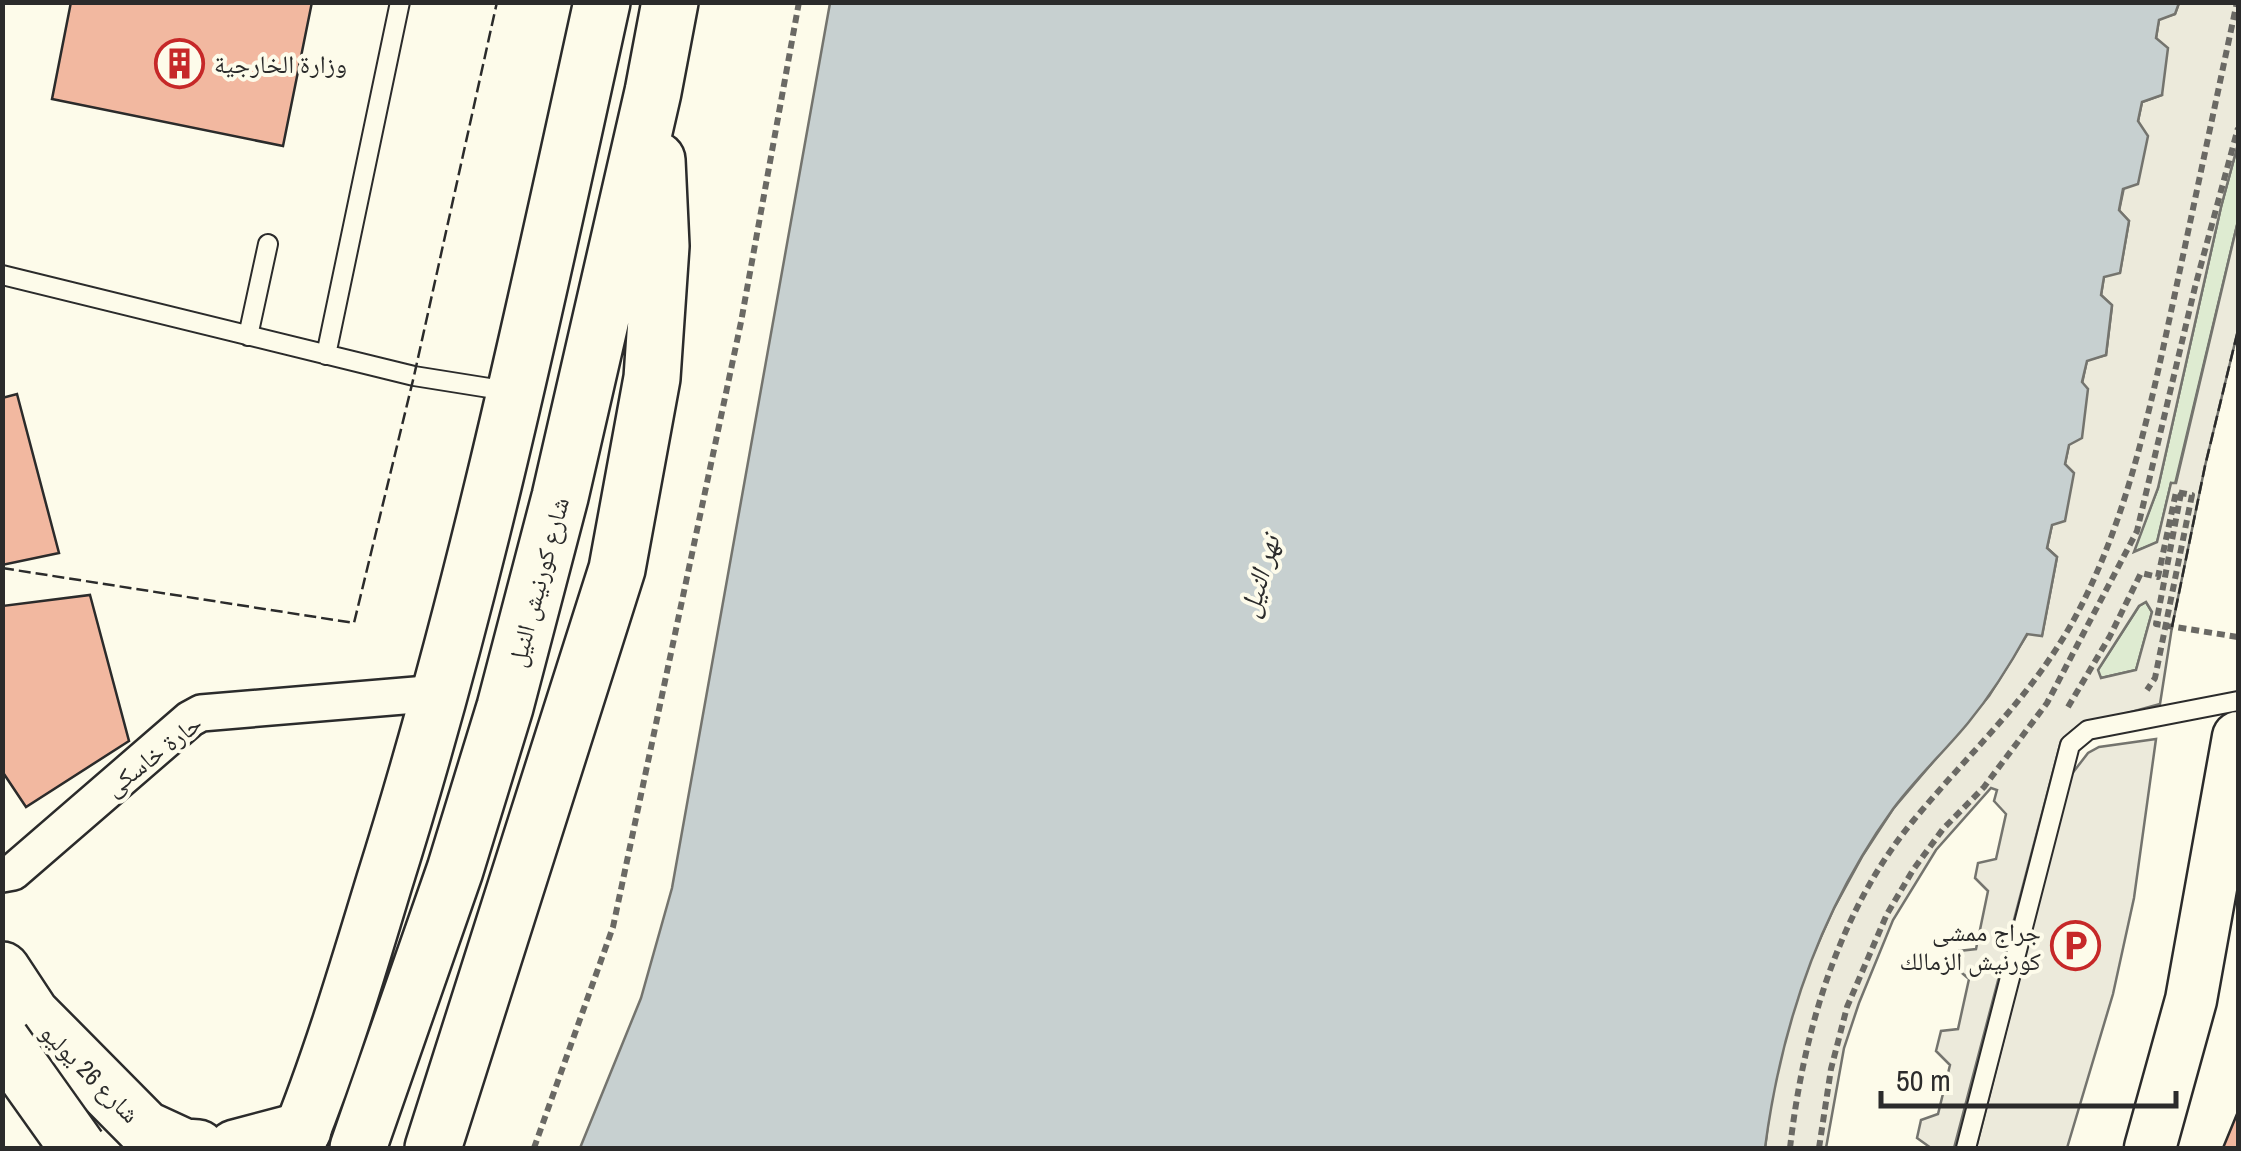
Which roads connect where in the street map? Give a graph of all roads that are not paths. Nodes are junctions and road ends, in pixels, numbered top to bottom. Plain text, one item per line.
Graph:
1 (400, 2) edge
2 (602, 2) edge
3 (670, 2) edge
4 (654, 92) junction
5 (268, 244) dead end
6 (2, 275) edge
7 (248, 336) junction
8 (326, 355) junction
9 (516, 392) junction
10 (440, 693) junction
11 (2238, 701) edge
12 (2238, 737) edge
13 (8, 873) edge
14 (12, 1008) edge
15 (2, 1076) edge
16 (2, 1117) edge
17 (299, 1140) edge
18 (25, 1148) edge
19 (78, 1148) edge
20 (198, 1148) edge
21 (235, 1148) edge
22 (358, 1148) edge
23 (433, 1148) edge
24 (1966, 1148) edge
25 (2150, 1148) edge

1 - 8 lane
2 - 9 main road
3 - 4 main road, شارع كورنيش النيل
4 - 22 main road, شارع كورنيش النيل
4 - 23 main road
5 - 7 lane
6 - 7 lane
7 - 8 lane
8 - 9 lane
9 - 10 main road
10 - 13 street, حارة خاسكى
10 - 17 main road
11 - 24 lane
12 - 25 street
14 - 15 main road
14 - 19 main road, bridge
14 - 20 main road, شارع 26 يوليو
16 - 18 main road
17 - 21 main road

